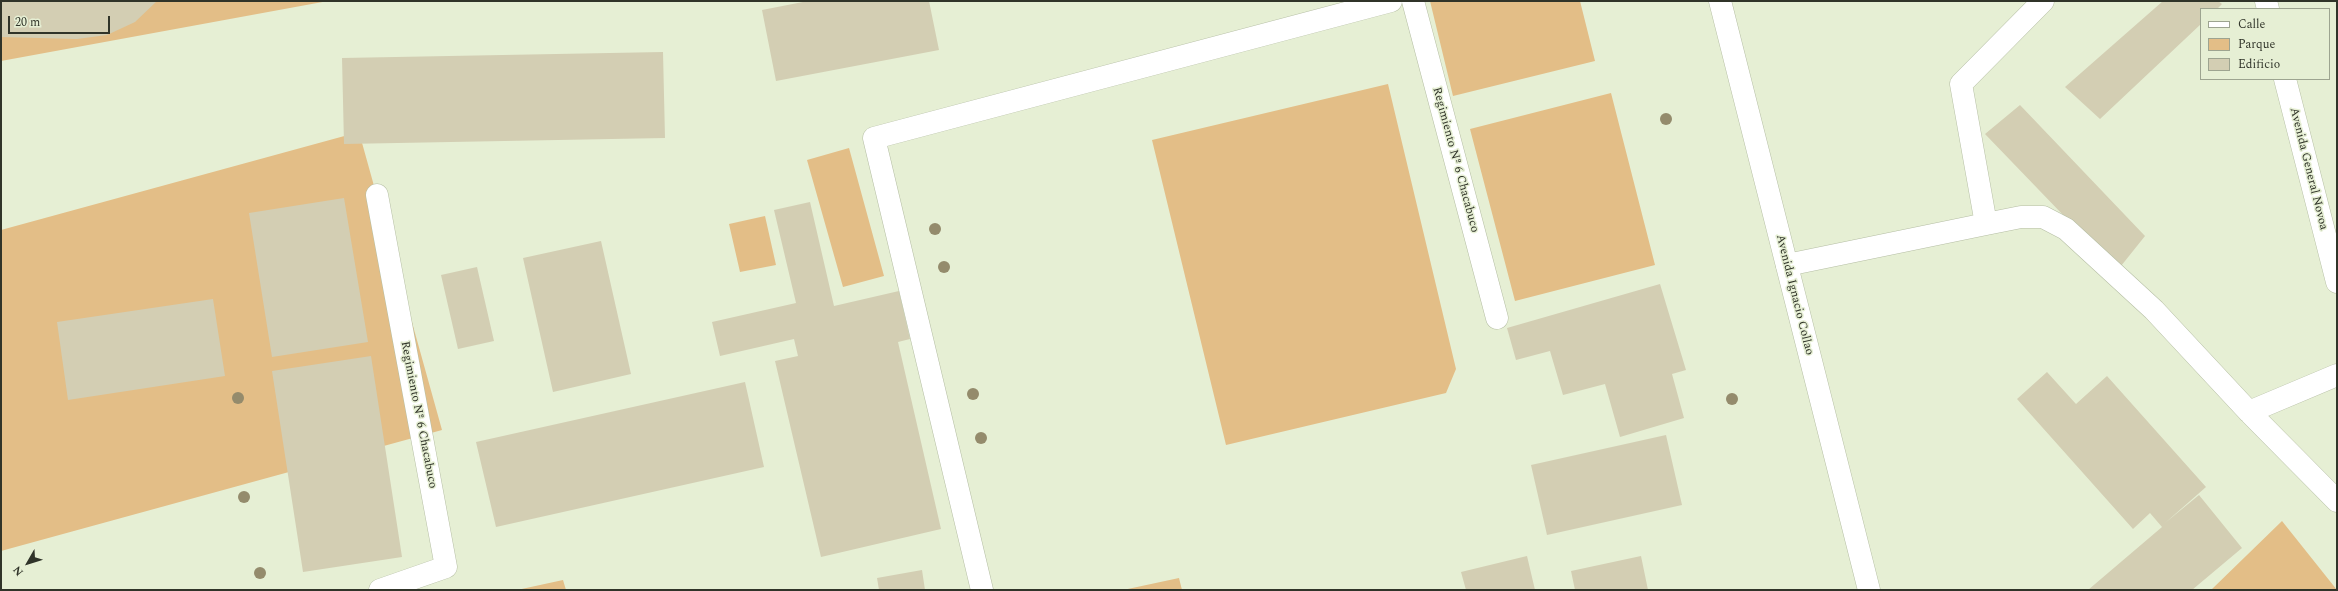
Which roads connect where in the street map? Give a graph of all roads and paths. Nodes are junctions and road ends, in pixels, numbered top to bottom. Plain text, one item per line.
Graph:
1 (1391, 1) edge
2 (1413, 1) edge
3 (1720, 1) edge
4 (2043, 1) edge
5 (2285, 80) edge
6 (377, 195) dead end
7 (1986, 224) junction
8 (1787, 265) junction
9 (2337, 282) edge
10 (1497, 318) dead end
11 (2337, 375) edge
12 (2249, 412) junction
13 (2337, 502) edge
14 (380, 590) edge
15 (982, 590) edge
16 (1869, 590) edge

1 - 15 main road
2 - 10 main road, Regimiento Nº 6 Chacabuco
3 - 8 main road, Avenida Ignacio Collao
4 - 7 main road
5 - 9 main road, Avenida General Novoa
6 - 14 main road, Regimiento Nº 6 Chacabuco
7 - 8 main road
7 - 12 main road
8 - 16 main road, Avenida Ignacio Collao
11 - 12 main road
12 - 13 main road

